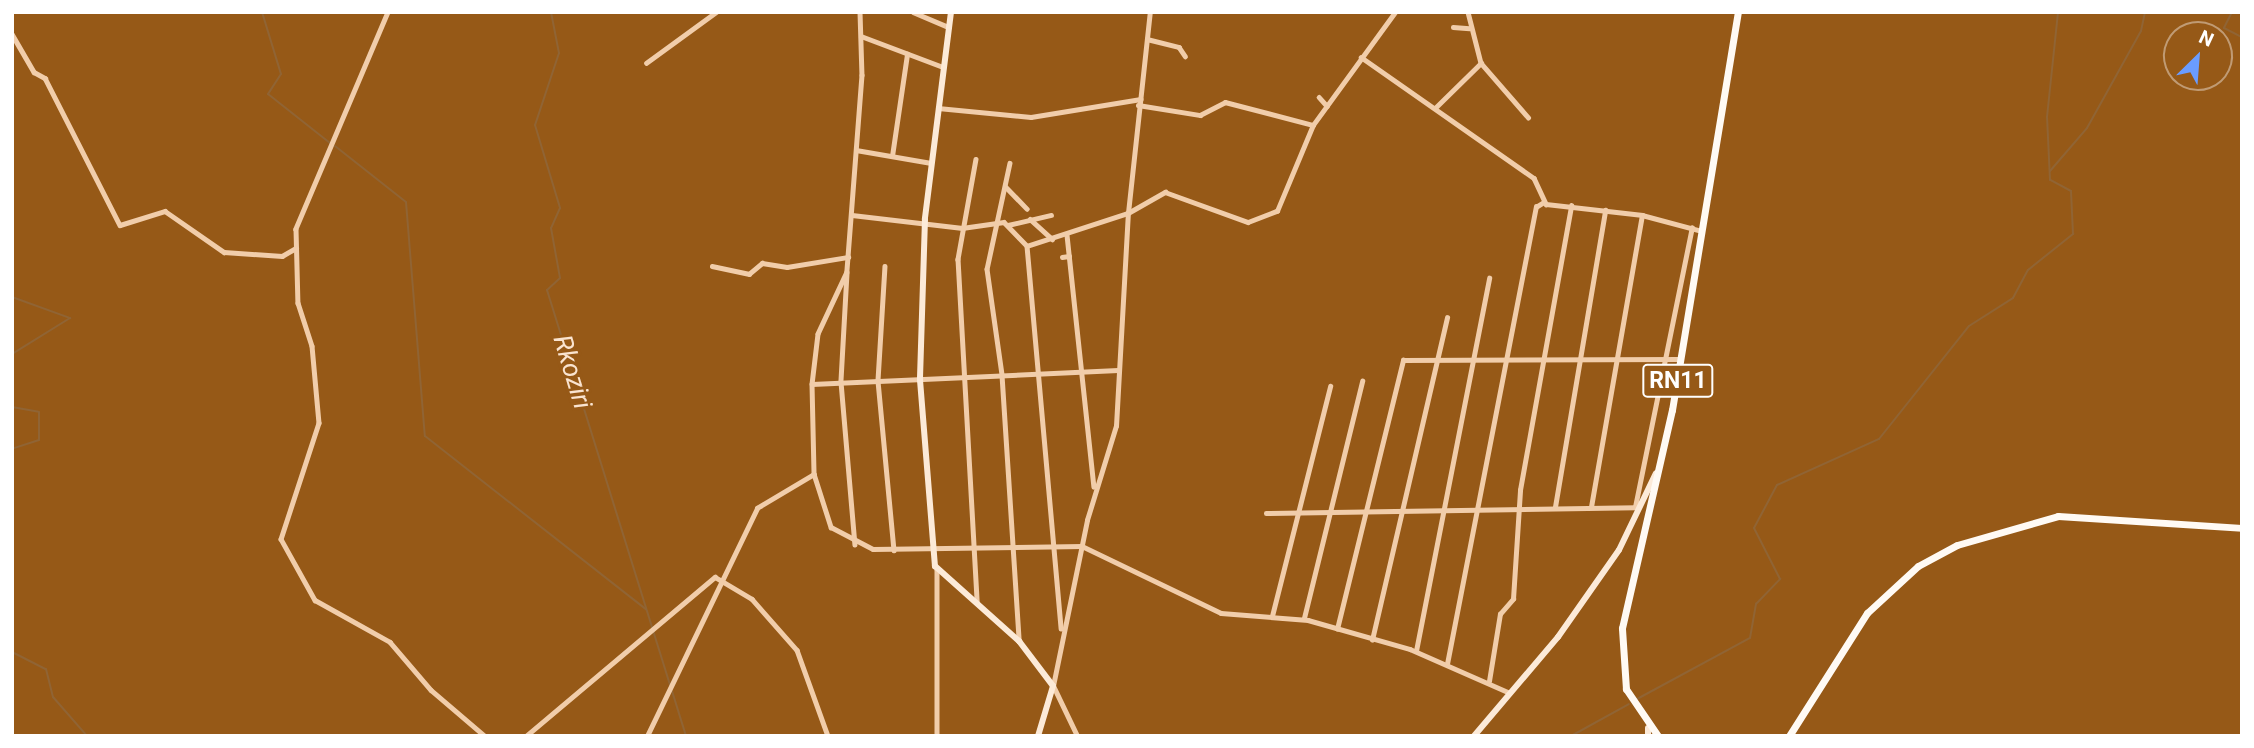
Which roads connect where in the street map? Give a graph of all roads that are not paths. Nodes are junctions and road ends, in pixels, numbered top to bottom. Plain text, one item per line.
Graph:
1 (388, 12) edge
2 (716, 12) edge
3 (860, 12) edge
4 (914, 12) edge
5 (951, 12) edge
6 (1150, 12) edge
7 (1395, 12) edge
8 (1468, 12) edge
9 (1738, 12) edge
10 (949, 27) junction
11 (1453, 27) dead end
12 (1469, 29) junction
13 (12, 34) edge
14 (861, 36) junction
15 (1147, 39) junction
16 (907, 54) junction
17 (1185, 55) dead end
18 (1361, 57) junction
19 (646, 63) dead end
20 (1481, 64) junction
21 (943, 66) junction
22 (1320, 97) dead end
23 (1140, 103) junction
24 (1328, 106) junction
25 (1436, 107) junction
26 (937, 108) junction
27 (1528, 117) dead end
28 (1313, 125) junction
29 (856, 150) junction
30 (892, 156) junction
31 (976, 159) dead end
32 (931, 163) junction
33 (1010, 163) dead end
34 (1006, 187) junction
35 (1544, 202) junction
36 (1570, 206) junction
37 (1027, 209) dead end
38 (1605, 210) junction
39 (1128, 213) junction
40 (852, 215) junction
41 (1051, 215) dead end
42 (1642, 215) junction
43 (925, 219) junction
44 (1030, 219) junction
45 (999, 222) junction
46 (1008, 225) junction
47 (961, 228) junction
48 (1692, 228) junction
49 (1703, 231) junction
50 (1067, 235) junction
51 (1052, 239) junction
52 (1027, 246) junction
53 (296, 248) junction
54 (1069, 256) junction
55 (848, 257) junction
56 (1062, 257) dead end
57 (712, 266) dead end
58 (886, 266) dead end
59 (847, 272) junction
60 (1489, 278) dead end
61 (1447, 318) dead end
62 (1508, 358) junction
63 (1543, 358) junction
64 (1580, 358) junction
65 (1438, 359) junction
66 (1472, 359) junction
67 (1617, 359) junction
68 (1665, 359) junction
69 (1682, 359) junction
70 (1118, 370) junction
71 (1083, 371) junction
72 (1042, 373) junction
73 (1002, 375) junction
74 (962, 376) junction
75 (920, 380) junction
76 (878, 381) junction
77 (1362, 381) dead end
78 (841, 382) junction
79 (812, 384) junction
80 (1330, 386) dead end
81 (1662, 464) junction
82 (814, 474) junction
83 (1094, 492) junction
84 (1555, 507) junction
85 (1591, 507) junction
86 (1635, 507) junction
87 (1521, 508) junction
88 (1443, 509) junction
89 (1477, 509) junction
90 (1404, 510) junction
91 (1331, 511) junction
92 (1365, 511) junction
93 (1296, 512) junction
94 (1266, 513) dead end
95 (2242, 528) edge
96 (855, 545) junction
97 (1082, 546) junction
98 (1053, 547) junction
99 (1014, 549) junction
100 (894, 550) junction
101 (975, 551) junction
102 (934, 552) junction
103 (937, 570) junction
104 (725, 580) junction
105 (977, 606) junction
106 (1272, 616) junction
107 (1303, 618) junction
108 (1337, 629) junction
109 (1062, 630) junction
110 (1373, 640) junction
111 (1020, 641) junction
112 (1416, 651) junction
113 (1447, 664) junction
114 (1489, 681) junction
115 (1053, 686) junction
116 (1508, 692) junction
117 (1648, 732) edge
118 (485, 736) edge
119 (526, 736) edge
120 (647, 736) edge
121 (828, 736) edge
122 (937, 736) edge
123 (1038, 736) edge
124 (1077, 736) edge
125 (1474, 736) edge
126 (1658, 736) edge
127 (1788, 736) edge

1 - 53 street
2 - 19 street
3 - 14 street
4 - 10 street
5 - 10 street
6 - 15 street
7 - 18 street
8 - 12 street
9 - 49 main road, RN11
10 - 21 street
11 - 12 street
12 - 20 street
13 - 53 street
14 - 16 street
14 - 29 street
15 - 17 street
15 - 23 street
16 - 21 street
16 - 30 street
18 - 24 street
18 - 25 street
20 - 25 street
20 - 27 street
21 - 26 street
22 - 24 street
23 - 26 street
23 - 28 street
23 - 39 street
24 - 28 street
25 - 35 street
26 - 32 street
28 - 39 street
29 - 30 street
29 - 40 street
30 - 32 street
31 - 47 street
32 - 43 street
33 - 34 street
34 - 37 street
34 - 45 street
35 - 36 street
35 - 62 street
36 - 38 street
36 - 63 street
38 - 42 street
38 - 64 street
39 - 50 street
39 - 70 street
40 - 43 street
40 - 55 street
41 - 44 street
42 - 48 street
42 - 67 street
43 - 47 street
43 - 75 street
44 - 46 street
44 - 51 street
45 - 46 street
45 - 47 street
45 - 73 street
46 - 52 street
47 - 74 street
48 - 49 street
48 - 68 street
49 - 69 main road, RN11
50 - 51 street
50 - 54 street
51 - 52 street
52 - 72 street
53 - 118 street
54 - 56 street
54 - 71 street
55 - 57 street
55 - 59 street
58 - 76 street
59 - 78 street
59 - 79 street
60 - 66 street
61 - 65 street
62 - 63 street
62 - 66 street
62 - 89 street
63 - 64 street
63 - 87 street
64 - 67 street
64 - 84 street
65 - 66 street
65 - 90 street
65 - 92 street
66 - 88 street
67 - 68 street
67 - 85 street
68 - 69 street
68 - 86 street
69 - 81 main road, RN11
70 - 71 street
70 - 83 street
71 - 72 street
71 - 83 street
72 - 73 street
72 - 98 street
73 - 74 street
73 - 99 street
74 - 75 street
74 - 101 street
75 - 76 street
75 - 102 street
76 - 78 street
76 - 100 street
77 - 91 street
78 - 79 street
78 - 96 street
79 - 82 street
80 - 93 street
81 - 86 street
81 - 117 main road, RN11
82 - 96 street
82 - 104 street
83 - 97 street
84 - 85 street
84 - 87 street
85 - 86 street
86 - 116 street
87 - 89 street
87 - 114 street
88 - 89 street
88 - 90 street
88 - 112 street
89 - 113 street
90 - 92 street
90 - 110 street
91 - 92 street
91 - 93 street
91 - 107 street
92 - 108 street
93 - 94 street
93 - 106 street
95 - 127 main road
96 - 100 street
97 - 98 street
97 - 106 street
97 - 109 street
98 - 99 street
98 - 109 street
99 - 101 street
99 - 111 street
100 - 102 street
101 - 102 street
101 - 105 street
102 - 103 street
103 - 105 street
103 - 122 street
104 - 119 street
104 - 120 street
104 - 121 street
105 - 111 street
106 - 107 street
107 - 108 street
108 - 110 street
109 - 115 street
110 - 112 street
111 - 115 street
112 - 113 street
113 - 114 street
114 - 116 street
115 - 123 street
115 - 124 street
116 - 125 street
117 - 126 main road, RN11

